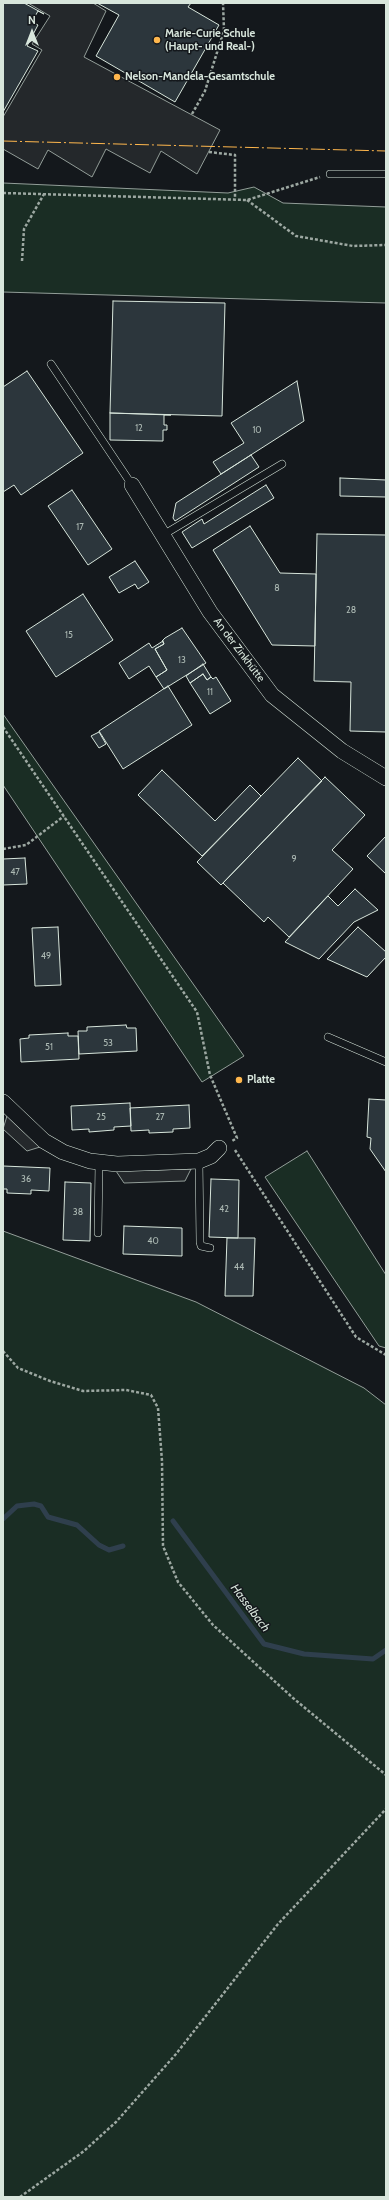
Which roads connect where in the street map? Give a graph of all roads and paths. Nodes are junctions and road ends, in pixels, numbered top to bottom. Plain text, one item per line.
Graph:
1 (223, 3) edge
2 (192, 114) dead end
3 (209, 152) dead end
4 (330, 174) joint
5 (386, 174) edge
6 (3, 193) edge
7 (44, 194) junction
8 (235, 199) junction
9 (247, 200) junction
10 (386, 245) edge
11 (22, 262) dead end
12 (51, 364) dead end
13 (282, 464) dead end
14 (132, 485) joint
15 (163, 536) junction
16 (3, 727) edge
17 (386, 778) edge
18 (64, 816) junction
19 (3, 849) edge
20 (328, 1037) dead end
21 (386, 1062) edge
22 (3, 1102) edge
23 (219, 1148) dead end
24 (198, 1161) junction
25 (99, 1163) junction
26 (98, 1232) dead end
27 (210, 1248) dead end
28 (3, 1351) edge
29 (386, 1355) edge
30 (386, 1775) edge
31 (386, 1809) edge
32 (20, 2197) edge

1 - 2 path
3 - 8 path
4 - 5 lane
4 - 9 path
6 - 7 path
7 - 8 path
7 - 11 path
8 - 9 path
9 - 10 path
12 - 14 lane
13 - 15 lane
14 - 15 street, An der Zinkhütte
15 - 17 street, An der Zinkhütte
16 - 18 path
18 - 19 path
18 - 29 path
20 - 21 lane
22 - 25 street
23 - 24 street
24 - 25 street
24 - 27 lane
25 - 26 lane
28 - 30 path
31 - 32 path

